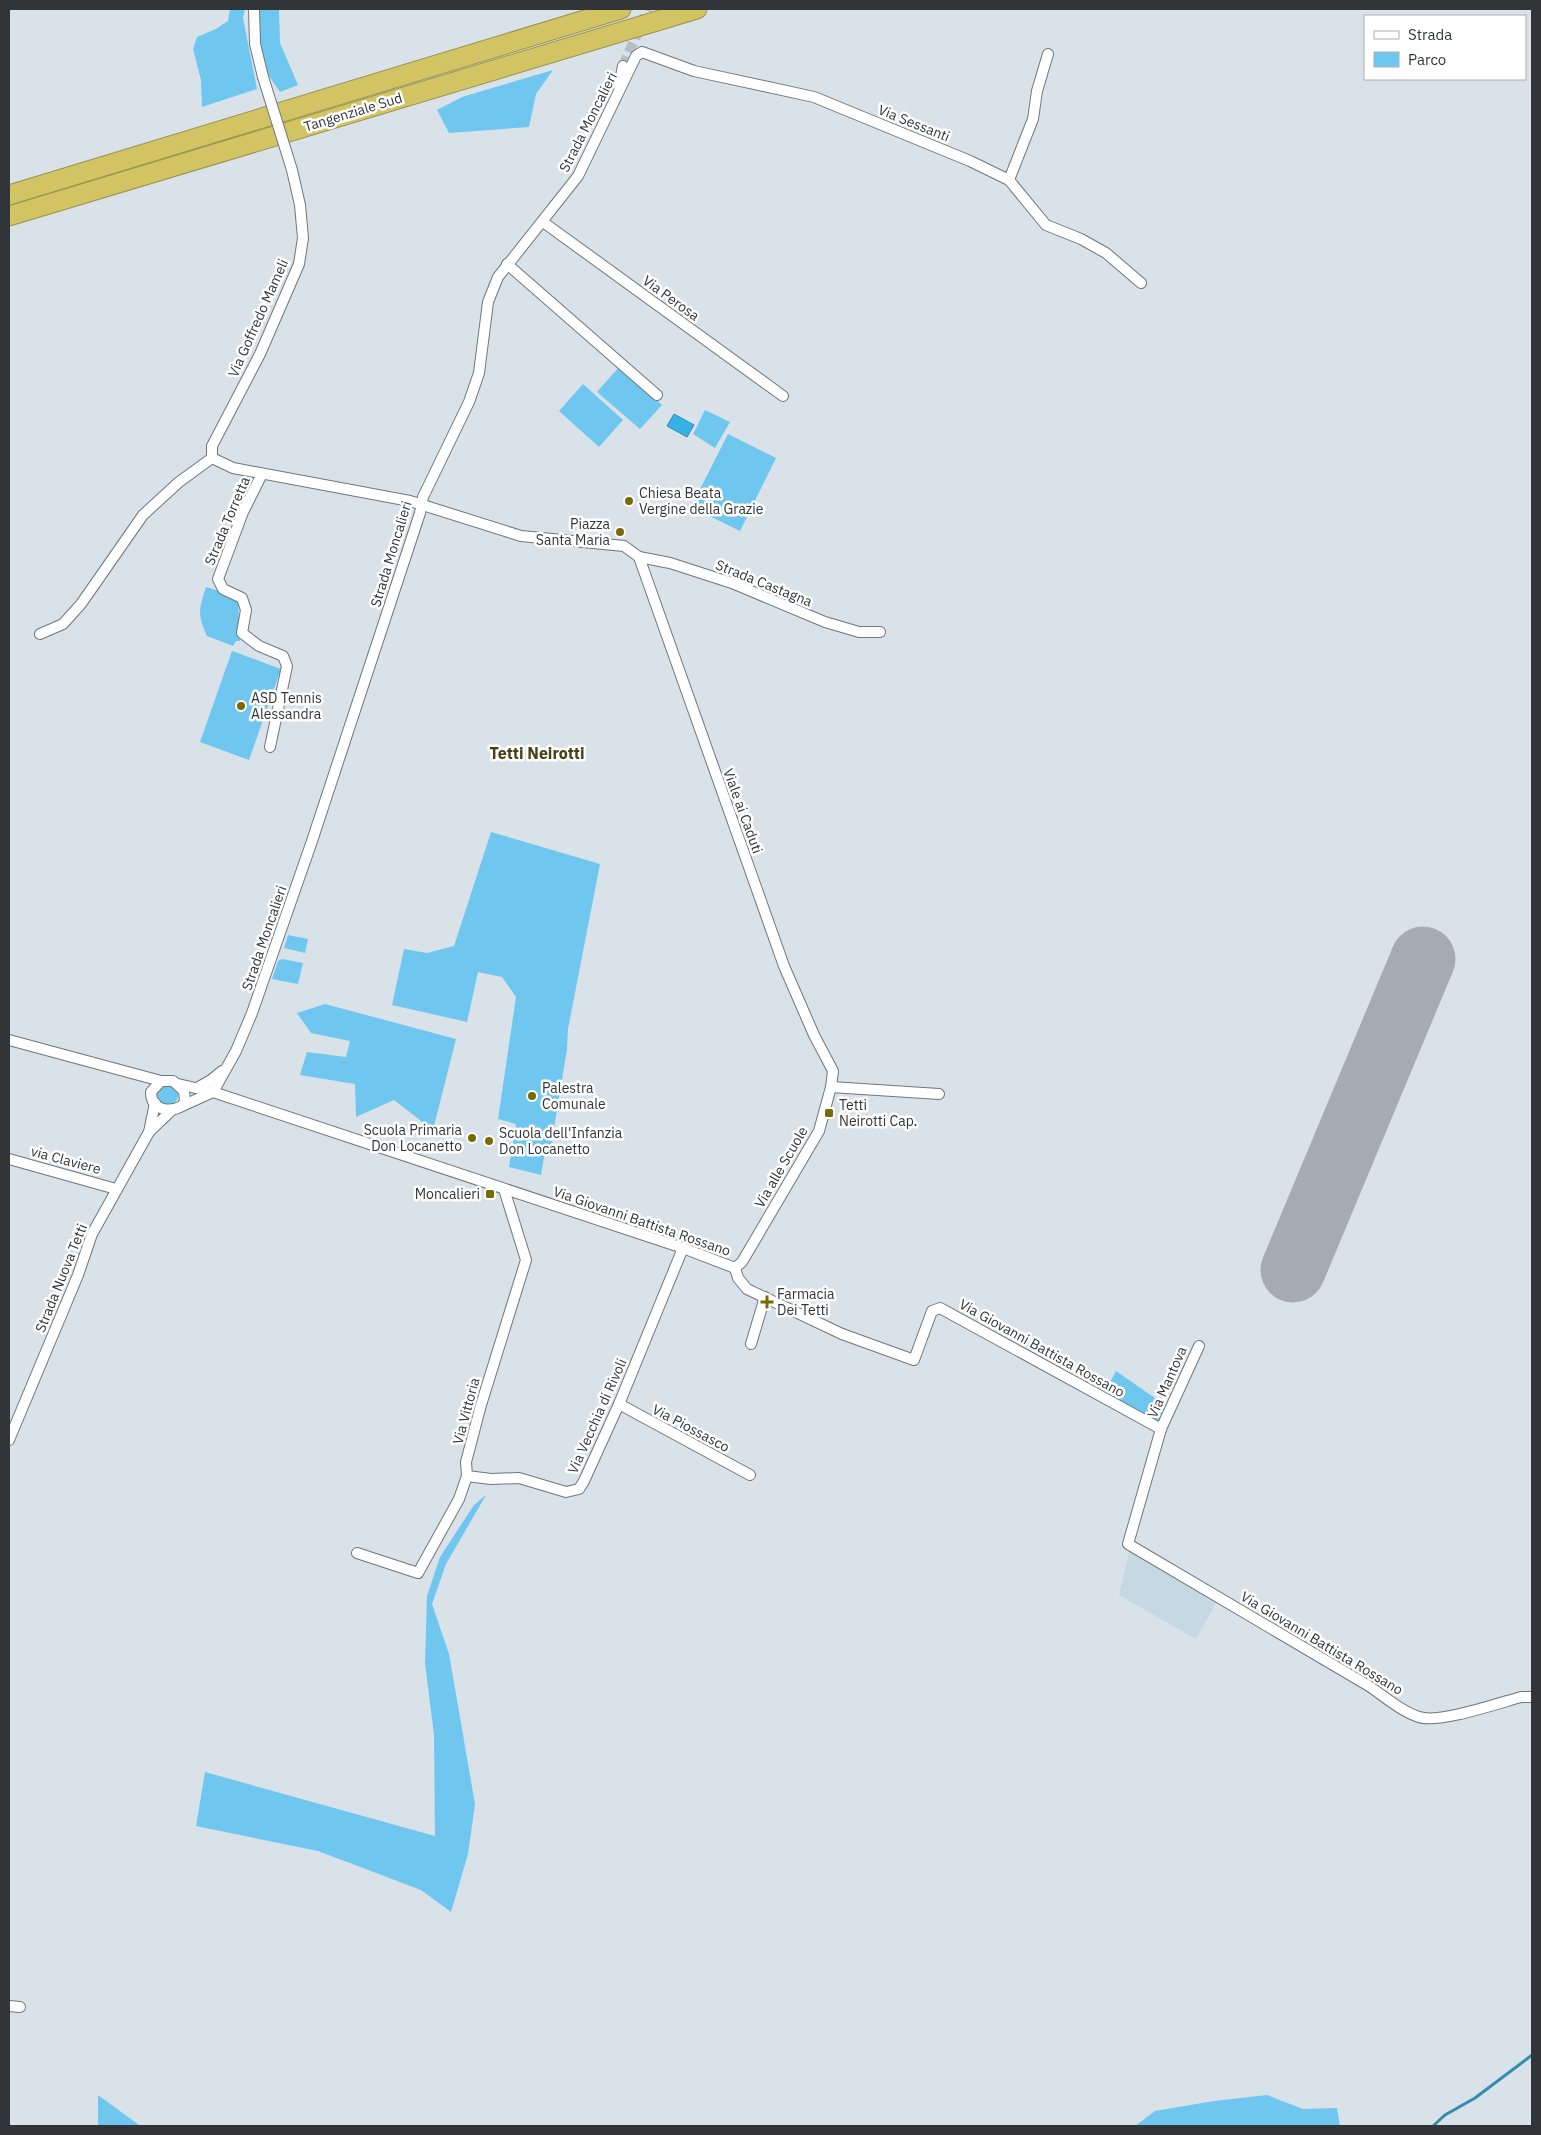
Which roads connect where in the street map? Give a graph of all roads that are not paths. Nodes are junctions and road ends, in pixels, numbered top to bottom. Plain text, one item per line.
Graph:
1 (254, 9) edge
2 (621, 9) edge
3 (696, 9) edge
4 (642, 52) joint
5 (1048, 54) dead end
6 (622, 66) tunnel mouth
7 (617, 99) junction
8 (1009, 180) junction
9 (9, 195) edge
10 (9, 216) edge
11 (543, 222) junction
12 (506, 264) junction
13 (1141, 283) dead end
14 (657, 395) dead end
15 (783, 396) dead end
16 (212, 458) junction
17 (262, 474) junction
18 (422, 505) junction
19 (639, 557) junction
20 (880, 632) dead end
21 (40, 634) dead end
22 (270, 746) dead end
23 (9, 1040) edge
24 (225, 1068) junction
25 (833, 1071) joint
26 (133, 1072) junction
27 (161, 1081) junction
28 (178, 1084) junction
29 (831, 1087) junction
30 (196, 1088) junction
31 (213, 1092) junction
32 (939, 1094) dead end
33 (153, 1100) junction
34 (182, 1106) junction
35 (172, 1111) junction
36 (149, 1132) junction
37 (9, 1159) edge
38 (116, 1189) junction
39 (504, 1189) junction
40 (682, 1248) junction
41 (735, 1268) junction
42 (765, 1297) junction
43 (751, 1344) dead end
44 (1199, 1346) dead end
45 (618, 1404) junction
46 (1161, 1429) junction
47 (9, 1440) edge
48 (750, 1475) dead end
49 (467, 1476) junction
50 (357, 1553) dead end
51 (1532, 1696) edge
52 (9, 2006) edge
53 (20, 2007) dead end

1 - 16 street, Via Goffredo Mameli, bridge
2 - 9 highway, Tangenziale Sud
3 - 10 highway, Tangenziale Sud
4 - 7 street, Strada Moncalieri
4 - 8 street, Via Sessanti
5 - 8 street
6 - 7 street
7 - 11 street, Strada Moncalieri
8 - 13 street, Via Sessanti
11 - 12 street, Strada Moncalieri
11 - 15 street, Via Perosa
12 - 14 street
12 - 18 street, Strada Moncalieri
16 - 17 street, Strada Castagna
16 - 21 street
17 - 18 street, Strada Castagna
17 - 22 street, Strada Torretta
18 - 19 street, Strada Castagna
18 - 24 street, Strada Moncalieri
19 - 20 street, Strada Castagna
19 - 25 street, Viale ai Caduti
23 - 26 street
24 - 30 street
24 - 31 street, Strada Moncalieri
25 - 29 street, Via alle Scuole
26 - 27 street
26 - 33 street
27 - 28 street
27 - 33 street
28 - 30 street, Via Giovanni Battista Rossano
28 - 34 street
29 - 32 street
29 - 41 street, Via alle Scuole
30 - 31 street, Via Giovanni Battista Rossano
31 - 34 street
31 - 39 street, Via Giovanni Battista Rossano
33 - 35 street
33 - 36 street, Strada Nuova Tetti
34 - 35 street
35 - 36 street, Strada Nuova Tetti
36 - 38 street, Strada Nuova Tetti
37 - 38 street, via Claviere
38 - 47 street, Strada Nuova Tetti
39 - 40 street, Via Giovanni Battista Rossano
39 - 49 street, Via Vittoria
40 - 41 street, Via Giovanni Battista Rossano
40 - 45 street, Via Vecchia di Rivoli
41 - 42 street, Via Giovanni Battista Rossano
42 - 43 street
42 - 46 street, Via Giovanni Battista Rossano
44 - 46 street, Via Mantova
45 - 48 street, Via Piossasco
45 - 49 street, Via Vecchia di Rivoli
46 - 51 street, Via Giovanni Battista Rossano
49 - 50 street, Via Vittoria
52 - 53 street

